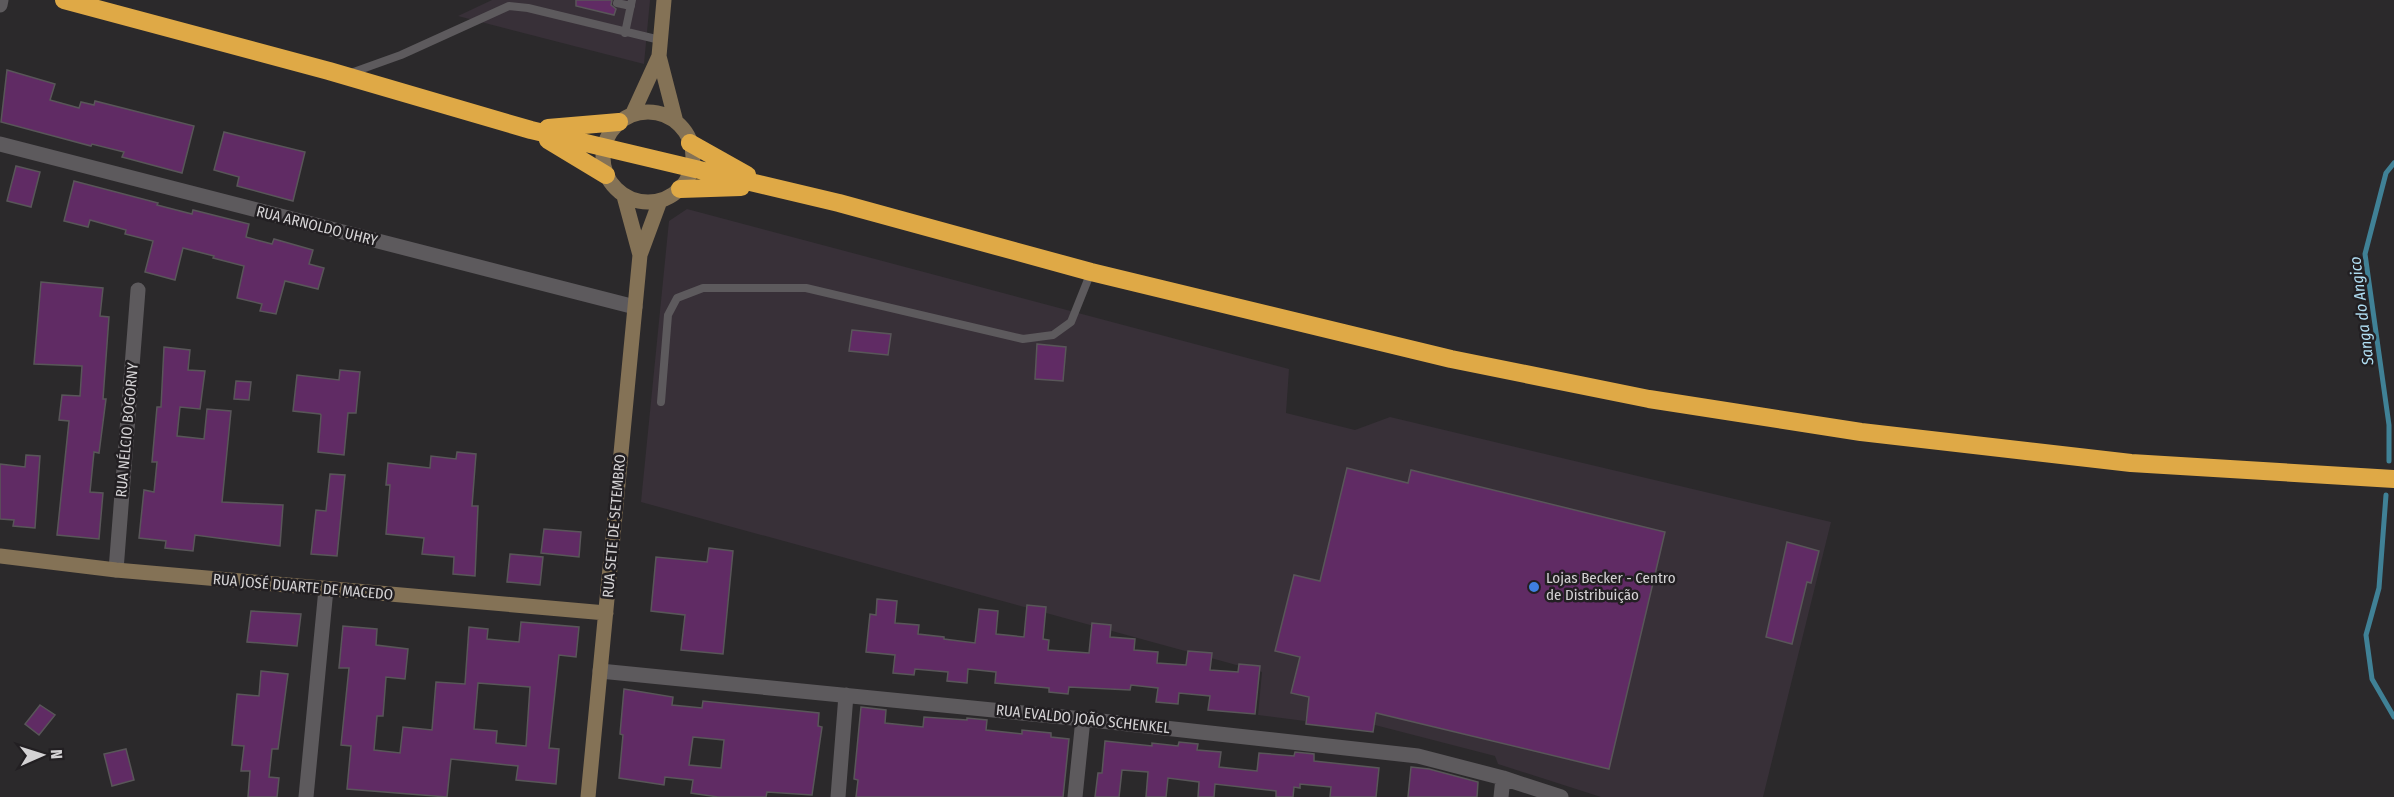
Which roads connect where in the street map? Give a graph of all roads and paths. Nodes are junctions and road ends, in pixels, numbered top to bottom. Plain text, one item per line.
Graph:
1 (2, 0) edge
2 (64, 0) edge
3 (524, 0) edge
4 (664, 0) edge
5 (617, 3) dead end
6 (631, 3) edge
7 (0, 5) edge
8 (509, 6) junction
9 (625, 33) junction
10 (660, 40) junction
11 (659, 56) junction
12 (345, 76) junction
13 (625, 119) junction
14 (676, 122) junction
15 (531, 130) junction
16 (690, 143) junction
17 (0, 144) edge
18 (603, 147) junction
19 (691, 168) junction
20 (606, 175) junction
21 (767, 186) junction
22 (680, 189) junction
23 (624, 196) junction
24 (660, 201) junction
25 (640, 255) junction
26 (1091, 272) junction
27 (138, 290) dead end
28 (635, 307) junction
29 (661, 402) dead end
30 (2394, 478) edge
31 (0, 556) edge
32 (116, 570) junction
33 (326, 589) junction
34 (606, 613) junction
35 (600, 671) junction
36 (846, 695) junction
37 (1083, 719) junction
38 (1503, 778) junction
39 (306, 797) edge
40 (588, 797) edge
41 (838, 797) edge
42 (1075, 797) edge
43 (1501, 797) edge
44 (1561, 797) edge

1 - 7 street
2 - 12 highway
3 - 8 lane
4 - 10 street
5 - 6 lane
6 - 9 lane
8 - 9 lane
8 - 12 lane
9 - 10 lane
10 - 11 street
11 - 13 street
11 - 14 street
12 - 15 highway
13 - 14 street
13 - 15 highway
13 - 18 street
14 - 16 street
15 - 18 highway
15 - 20 highway
16 - 19 street
16 - 21 highway
17 - 28 street, RUA ARNOLDO UHRY
18 - 19 highway
18 - 20 street
19 - 21 highway
19 - 22 street
20 - 23 street
21 - 22 highway
21 - 26 highway
22 - 24 street
23 - 24 street
23 - 25 street, RUA SETE DE SETEMBRO
24 - 25 street, RUA SETE DE SETEMBRO
25 - 28 street, RUA SETE DE SETEMBRO
26 - 29 lane
26 - 30 highway
27 - 32 street, RUA NÉLCIO BOGORNY
28 - 34 street, RUA SETE DE SETEMBRO
31 - 32 street, RUA JOSÉ DUARTE DE MACEDO
32 - 33 street, RUA JOSÉ DUARTE DE MACEDO
33 - 34 street, RUA JOSÉ DUARTE DE MACEDO
33 - 39 street
34 - 35 street, RUA SETE DE SETEMBRO
35 - 36 street, RUA EVALDO JOÃO SCHENKEL
35 - 40 street, RUA SETE DE SETEMBRO
36 - 37 street, RUA EVALDO JOÃO SCHENKEL
36 - 41 street
37 - 38 street, RUA EVALDO JOÃO SCHENKEL
37 - 42 street
38 - 43 street
38 - 44 street, RUA EVALDO JOÃO SCHENKEL

